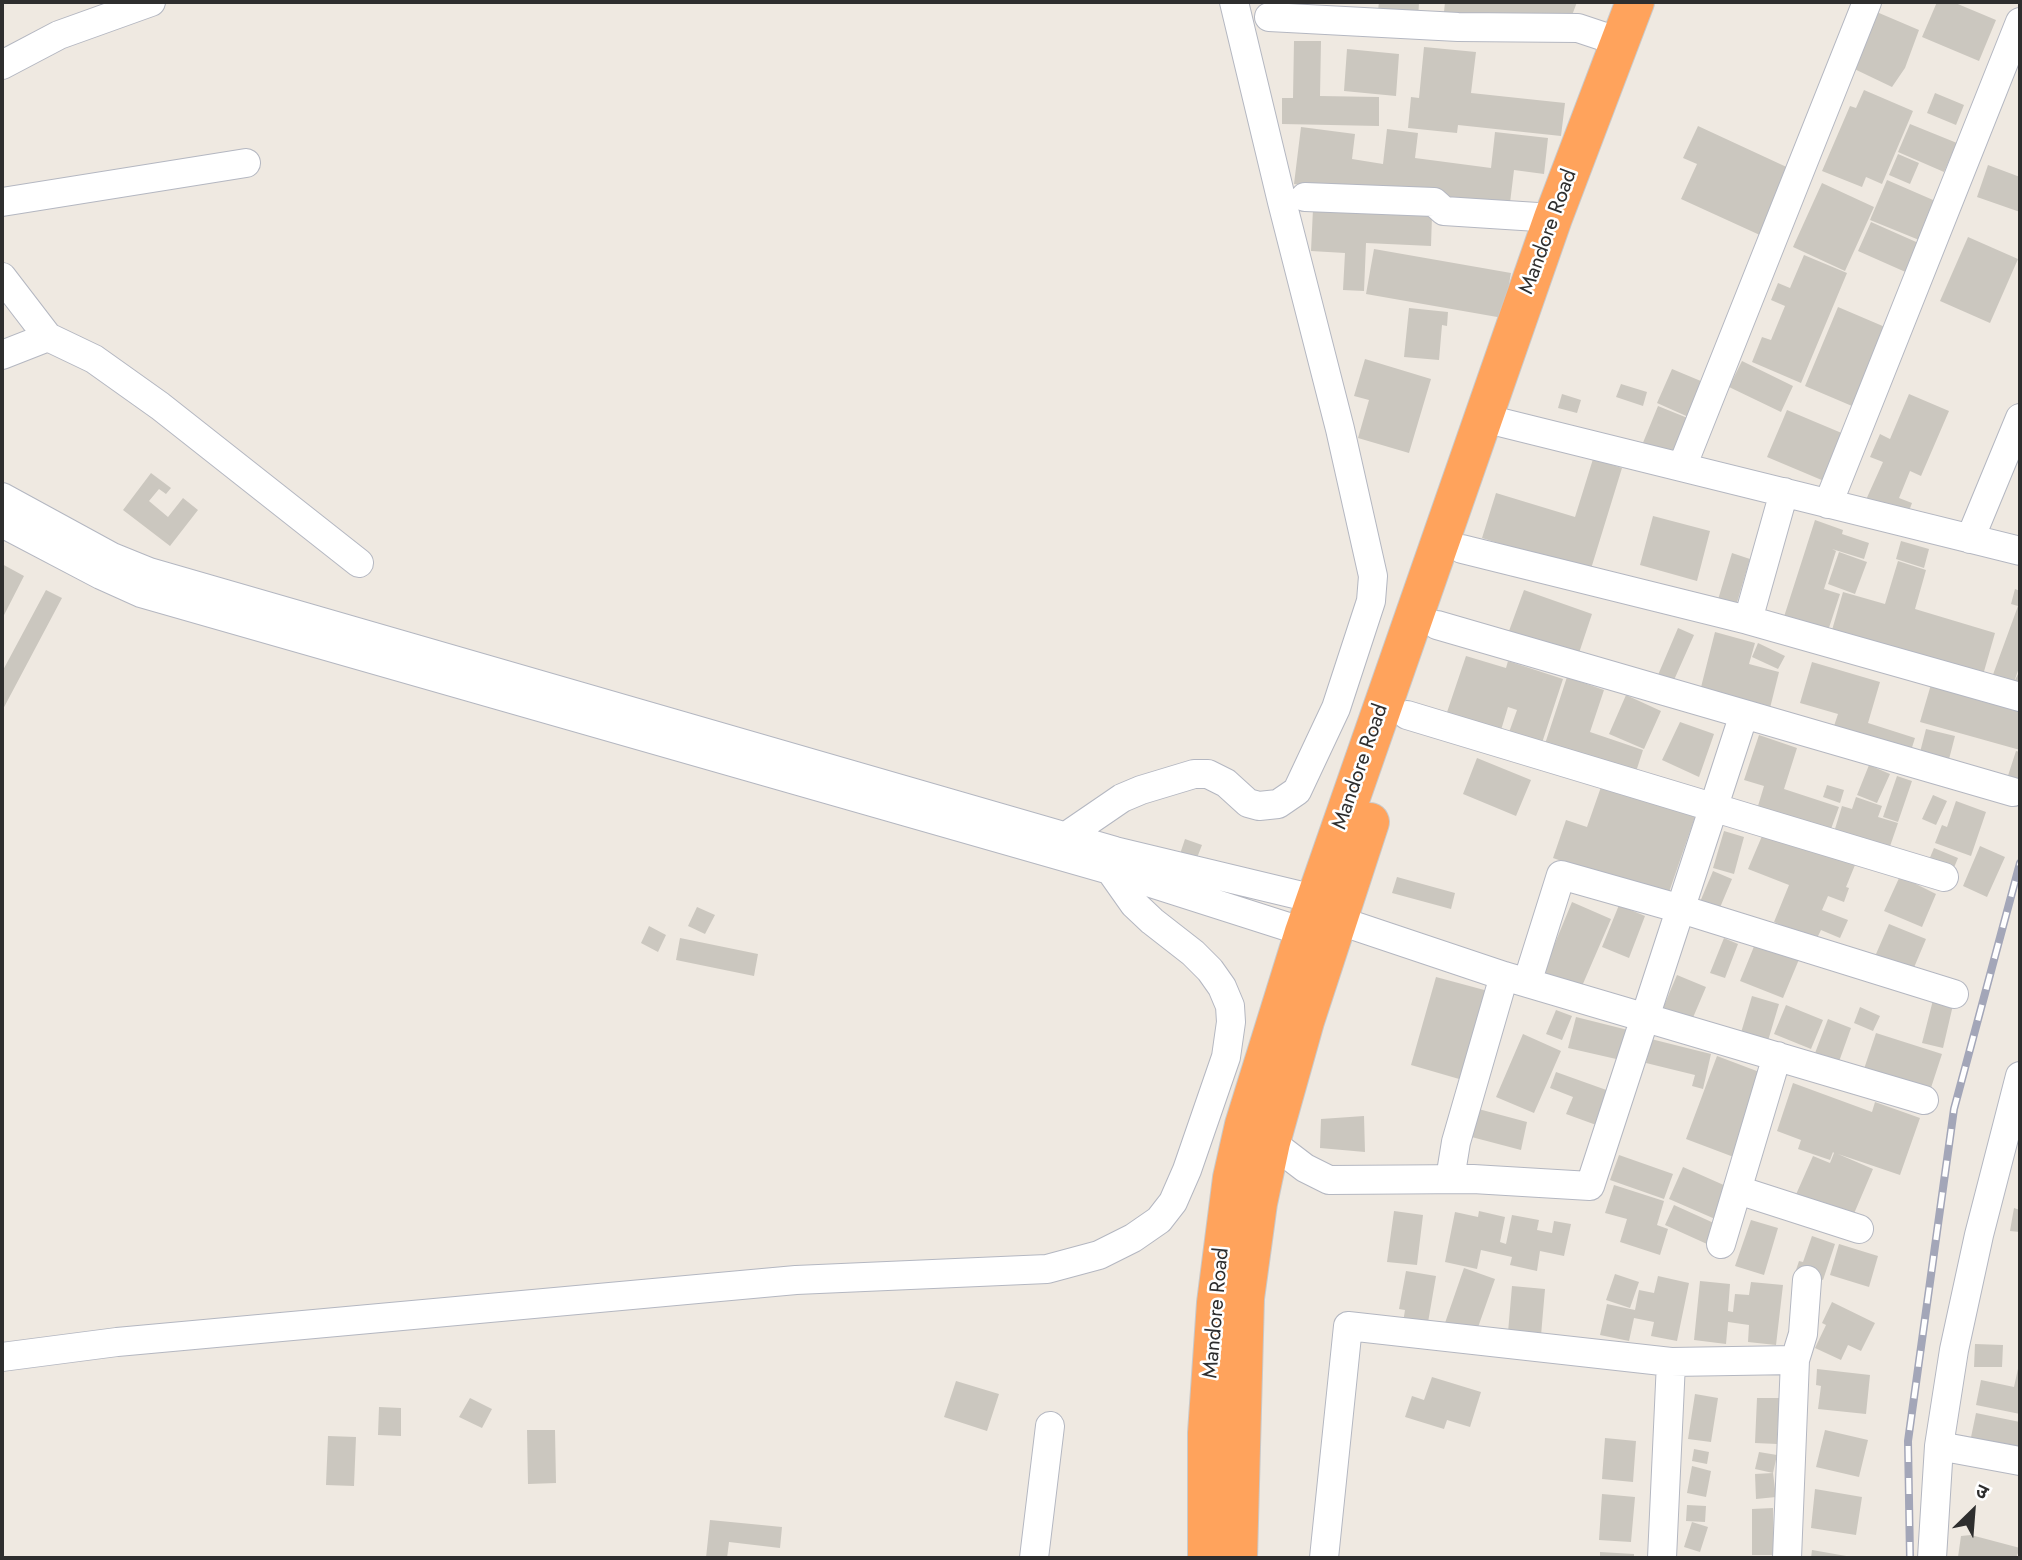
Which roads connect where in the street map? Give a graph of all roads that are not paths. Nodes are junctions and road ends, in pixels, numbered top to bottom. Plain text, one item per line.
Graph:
1 (151, 2) edge
2 (1234, 2) edge
3 (1634, 2) edge
4 (1659, 2) edge
5 (1867, 2) edge
6 (1269, 17) dead end
7 (2020, 22) edge
8 (1620, 42) junction
9 (2, 65) edge
10 (246, 163) dead end
11 (1305, 197) dead end
12 (2, 202) edge
13 (1553, 218) junction
14 (2, 276) edge
15 (48, 337) junction
16 (2, 355) edge
17 (2020, 418) edge
18 (1496, 421) junction
19 (1682, 467) junction
20 (1784, 492) junction
21 (2, 498) edge
22 (1828, 504) junction
23 (2, 523) edge
24 (1969, 539) junction
25 (1462, 549) junction
26 (2020, 551) edge
27 (359, 563) dead end
28 (146, 583) junction
29 (1748, 620) junction
30 (1437, 625) junction
31 (2020, 697) edge
32 (1744, 714) junction
33 (1407, 715) junction
34 (2013, 792) dead end
35 (1714, 807) junction
36 (1065, 836) junction
37 (1110, 870) junction
38 (1170, 877) junction
39 (1944, 877) dead end
40 (1681, 909) junction
41 (1319, 917) junction
42 (1516, 979) junction
43 (1954, 994) dead end
44 (1645, 1018) junction
45 (1777, 1056) junction
46 (2020, 1076) edge
47 (1924, 1100) dead end
48 (1271, 1142) junction
49 (1450, 1179) junction
50 (1738, 1190) junction
51 (1859, 1228) dead end
52 (1721, 1244) dead end
53 (1807, 1280) dead end
54 (2, 1357) edge
55 (1795, 1360) junction
56 (1671, 1362) junction
57 (1050, 1426) dead end
58 (1939, 1446) junction
59 (2020, 1461) edge
60 (1034, 1558) edge
61 (1207, 1558) edge
62 (1238, 1558) edge
63 (1324, 1558) edge
64 (1662, 1558) edge
65 (1787, 1558) edge
66 (1932, 1558) edge

1 - 9 street
2 - 36 street
3 - 8 highway, Mandore Road
4 - 18 highway, Mandore Road
5 - 19 street
6 - 8 street
7 - 22 street
8 - 13 highway, Mandore Road
10 - 12 street
11 - 13 street
13 - 18 highway, Mandore Road
14 - 15 street
15 - 16 street
15 - 27 street
17 - 24 street
18 - 19 street
18 - 25 highway, Mandore Road
18 - 41 highway, Mandore Road
19 - 20 street
20 - 22 street
20 - 29 street
21 - 28 street
22 - 24 street
23 - 28 street
24 - 26 street
25 - 29 street
25 - 30 highway, Mandore Road
28 - 36 street
28 - 37 street
29 - 31 street
30 - 32 street
30 - 33 highway, Mandore Road
32 - 34 street
32 - 35 street
33 - 35 street
33 - 41 highway, Mandore Road
35 - 39 street
35 - 40 street
36 - 38 street
37 - 38 street
37 - 54 street
38 - 41 street
40 - 42 street
40 - 43 street
40 - 44 street
41 - 42 street
41 - 48 highway, Mandore Road
41 - 61 highway, Mandore Road
42 - 44 street
42 - 49 street
44 - 45 street
44 - 49 street
45 - 47 street
45 - 50 street
46 - 58 street
48 - 49 street
48 - 62 highway, Mandore Road
50 - 51 street
50 - 52 street
53 - 55 street
55 - 56 street
55 - 65 street
56 - 63 street
56 - 64 street
57 - 60 street
58 - 59 street
58 - 66 street

